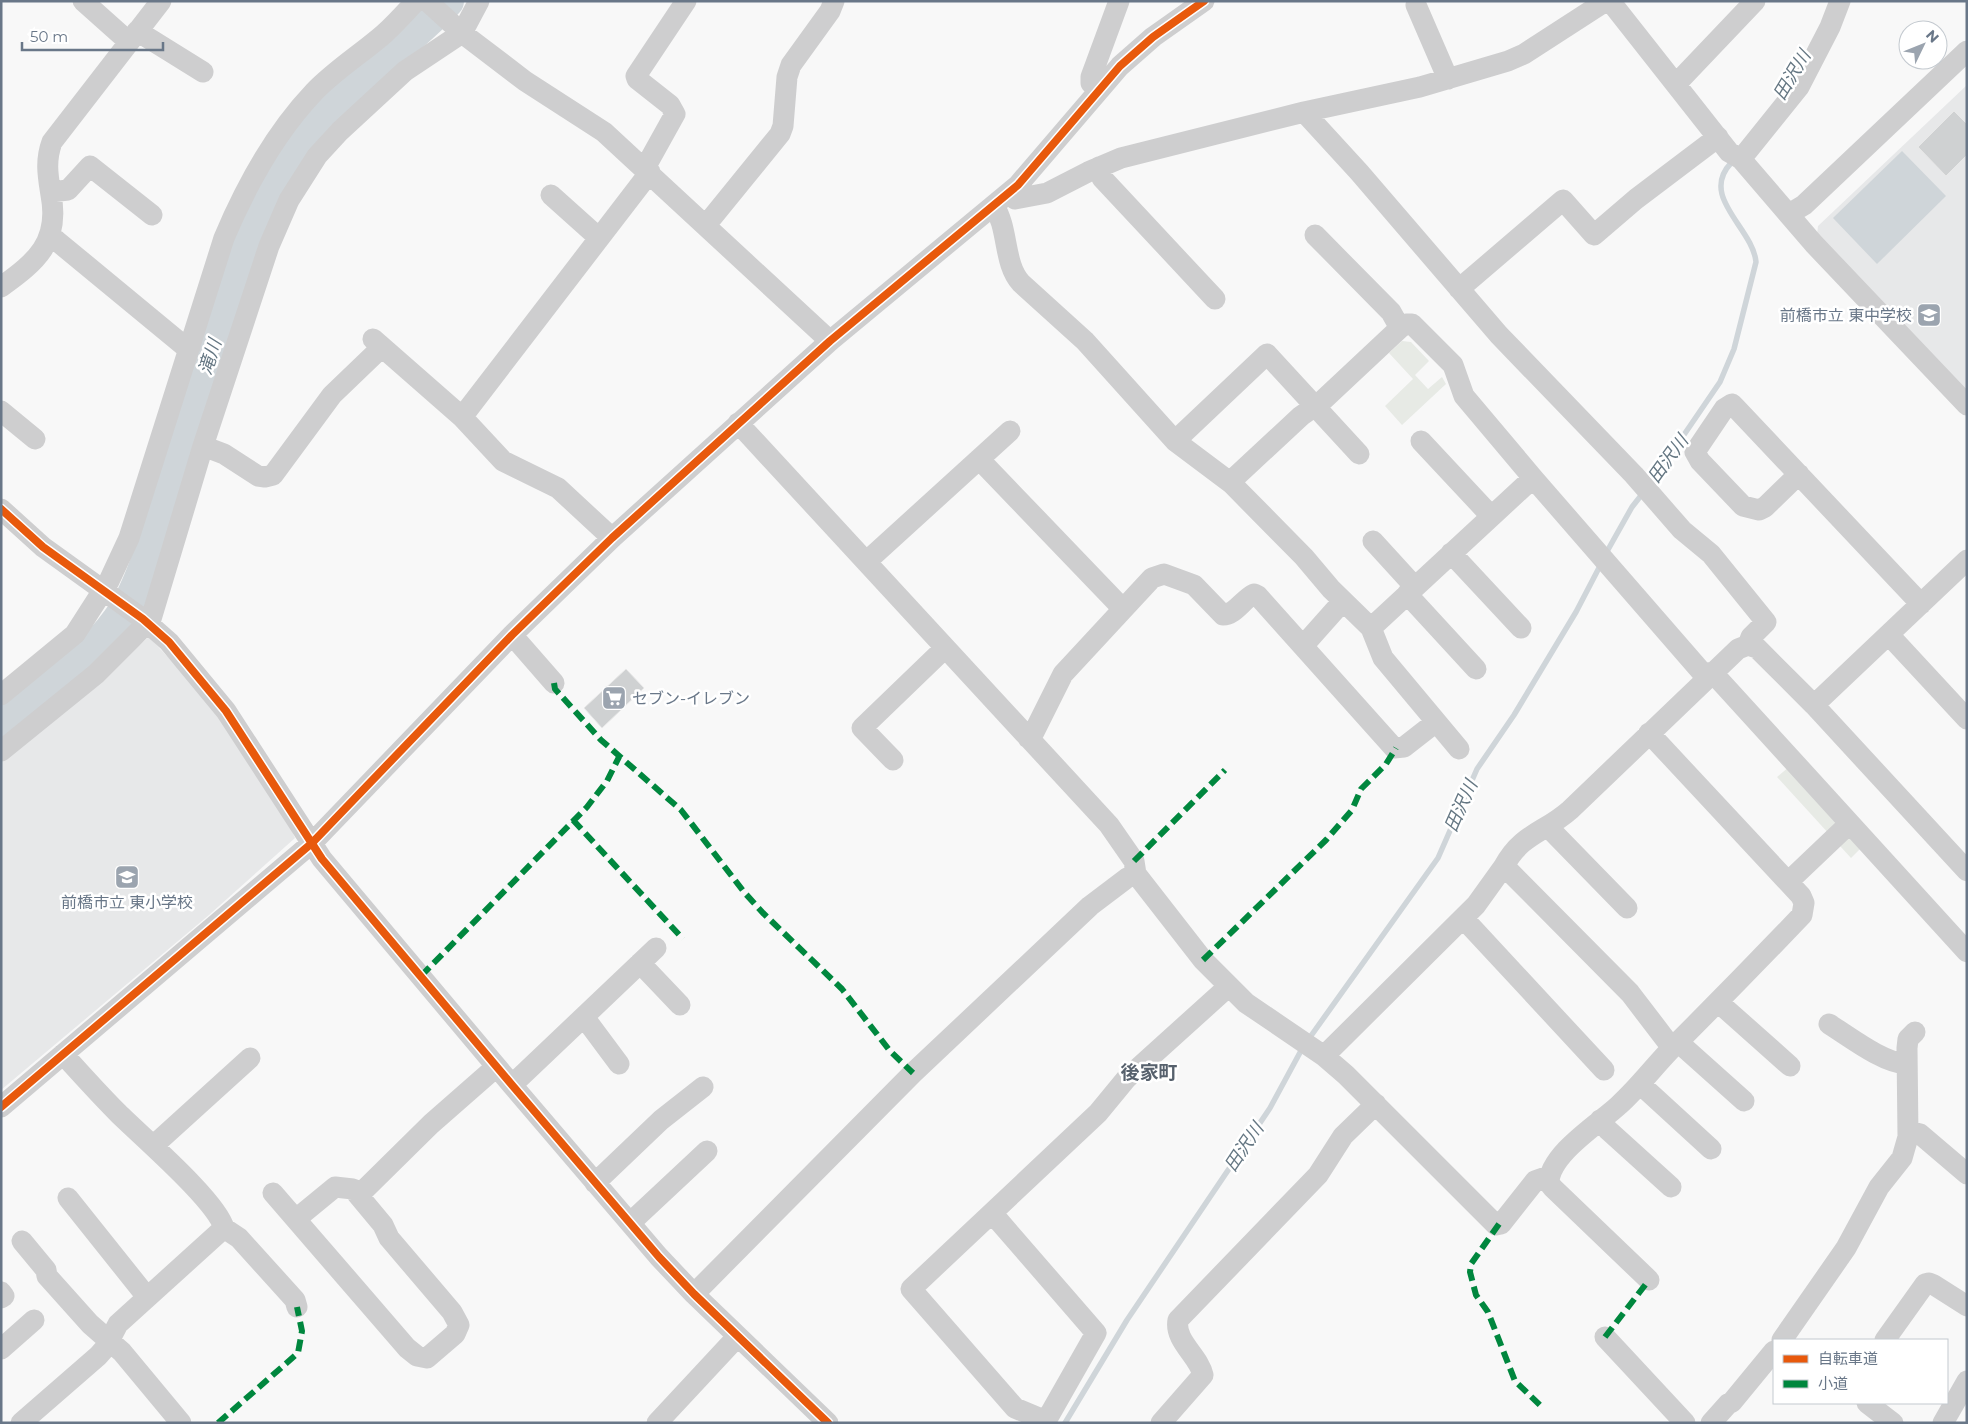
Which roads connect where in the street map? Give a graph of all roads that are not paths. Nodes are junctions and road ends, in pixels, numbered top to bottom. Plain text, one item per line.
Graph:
1 (83, 1) edge
2 (161, 1) edge
3 (416, 1) edge
4 (427, 1) edge
5 (479, 1) edge
6 (686, 1) edge
7 (834, 1) edge
8 (1119, 1) edge
9 (1204, 1) edge
10 (1606, 1) edge
11 (1610, 1) edge
12 (1755, 1) edge
13 (1840, 1) edge
14 (1416, 5) dead end
15 (459, 30) junction
16 (133, 37) junction
17 (1967, 51) edge
18 (203, 72) dead end
19 (1448, 79) junction
20 (1676, 83) junction
21 (1099, 90) junction
22 (1304, 112) junction
23 (1718, 137) junction
24 (1741, 159) junction
25 (1099, 167) junction
26 (647, 170) junction
27 (51, 192) junction
28 (551, 195) dead end
29 (1002, 199) junction
30 (1789, 214) junction
31 (152, 215) dead end
32 (706, 225) junction
33 (1315, 234) dead end
34 (49, 237) junction
35 (599, 238) junction
36 (1, 287) edge
37 (1459, 290) junction
38 (1216, 299) dead end
39 (1400, 328) junction
40 (830, 341) junction
41 (190, 347) junction
42 (1967, 405) edge
43 (1315, 406) junction
44 (1, 411) edge
45 (462, 417) junction
46 (738, 423) junction
47 (1010, 431) dead end
48 (35, 439) dead end
49 (1175, 441) junction
50 (1421, 441) dead end
51 (203, 446) junction
52 (1359, 454) dead end
53 (979, 459) junction
54 (1799, 474) junction
55 (1533, 478) junction
56 (1230, 482) junction
57 (1, 509) edge
58 (1491, 516) junction
59 (612, 538) junction
60 (1372, 541) dead end
61 (1451, 553) junction
62 (866, 562) junction
63 (1966, 562) edge
64 (1411, 590) junction
65 (106, 593) junction
66 (1343, 601) junction
67 (1921, 604) junction
68 (1122, 609) junction
69 (146, 621) junction
70 (1371, 628) junction
71 (1521, 628) dead end
72 (512, 635) junction
73 (1889, 635) junction
74 (1748, 645) junction
75 (1303, 646) junction
76 (945, 648) junction
77 (1476, 670) dead end
78 (1709, 675) junction
79 (554, 683) dead end
80 (1, 695) edge
81 (1814, 705) junction
82 (1967, 719) edge
83 (1436, 722) junction
84 (1649, 732) junction
85 (1028, 738) junction
86 (1459, 749) dead end
87 (1, 751) edge
88 (893, 760) dead end
89 (1849, 824) junction
90 (1548, 827) junction
91 (312, 843) junction
92 (1504, 866) junction
93 (1967, 871) edge
94 (1136, 874) junction
95 (1788, 882) junction
96 (1627, 908) dead end
97 (1463, 918) junction
98 (656, 948) dead end
99 (1967, 952) edge
100 (640, 963) junction
101 (1230, 986) junction
102 (1718, 1002) junction
103 (680, 1005) dead end
104 (584, 1017) junction
105 (1829, 1024) dead end
106 (1915, 1032) dead end
107 (1675, 1045) junction
108 (1312, 1048) junction
109 (63, 1054) junction
110 (250, 1058) dead end
111 (620, 1064) dead end
112 (1907, 1064) junction
113 (1790, 1066) dead end
114 (496, 1067) junction
115 (1604, 1070) dead end
116 (1640, 1084) junction
117 (512, 1085) junction
118 (703, 1087) dead end
119 (1744, 1101) dead end
120 (1376, 1104) junction
121 (1, 1107) edge
122 (1600, 1120) junction
123 (1908, 1131) junction
124 (153, 1146) junction
125 (1711, 1149) dead end
126 (707, 1151) dead end
127 (1967, 1174) edge
128 (1549, 1176) junction
129 (595, 1183) junction
130 (1671, 1187) dead end
131 (273, 1193) dead end
132 (359, 1195) junction
133 (68, 1198) dead end
134 (992, 1213) junction
135 (296, 1219) junction
136 (630, 1223) junction
137 (224, 1228) junction
138 (22, 1241) dead end
139 (1649, 1280) dead end
140 (1, 1292) edge
141 (694, 1294) junction
142 (148, 1297) junction
143 (1, 1298) edge
144 (1967, 1306) edge
145 (297, 1307) dead end
146 (34, 1320) dead end
147 (737, 1337) junction
148 (1605, 1337) dead end
149 (1784, 1339) edge
150 (1886, 1339) edge
151 (110, 1340) junction
152 (1, 1348) edge
153 (1773, 1353) edge
154 (1967, 1380) edge
155 (1868, 1404) edge
156 (22, 1423) edge
157 (181, 1423) edge
158 (657, 1423) edge
159 (828, 1423) edge
160 (1161, 1423) edge
161 (1685, 1423) edge
162 (1711, 1423) edge
163 (1893, 1423) edge
164 (1944, 1423) edge

1 - 16 street
2 - 16 street
3 - 41 street
4 - 15 street
5 - 15 street
6 - 26 street
7 - 32 street
8 - 21 street
9 - 21 street
10 - 19 street
11 - 20 street
12 - 20 street
13 - 24 street
14 - 19 street
15 - 26 street
15 - 51 street
16 - 18 street
16 - 27 street
17 - 30 street
19 - 22 street
20 - 23 street
21 - 29 street
22 - 25 street
22 - 37 street
23 - 24 street
23 - 37 street
24 - 30 street
25 - 29 street
25 - 38 street
26 - 32 street
26 - 35 street
27 - 31 street
27 - 34 street
28 - 35 street
29 - 40 street
29 - 49 street
30 - 42 street
32 - 40 street
33 - 39 street
34 - 36 street
34 - 41 street
35 - 45 street
37 - 74 street
39 - 43 street
39 - 55 street
40 - 46 street
41 - 65 street
43 - 49 street
43 - 52 street
43 - 56 street
44 - 48 street
45 - 51 street
45 - 59 street
46 - 59 street
46 - 62 street
47 - 53 street
49 - 56 street
50 - 58 street
51 - 69 street
53 - 62 street
53 - 68 street
54 - 54 street
54 - 67 street
55 - 58 street
55 - 78 street
56 - 66 street
57 - 65 street
58 - 61 street
59 - 72 street
60 - 64 street
61 - 64 street
61 - 71 street
62 - 76 street
63 - 67 street
64 - 70 street
64 - 77 street
65 - 69 street
65 - 80 street
66 - 70 street
66 - 75 street
67 - 73 street
68 - 75 street
68 - 85 street
69 - 87 street
69 - 91 street
70 - 83 street
72 - 79 street
72 - 91 street
73 - 81 street
73 - 82 street
74 - 78 street
74 - 81 street
75 - 83 street
76 - 85 street
76 - 88 street
78 - 84 street
78 - 89 street
81 - 93 street
83 - 86 street
84 - 90 street
84 - 95 street
85 - 94 street
89 - 95 street
89 - 99 street
90 - 92 street
90 - 96 street
91 - 109 street
91 - 114 street
92 - 97 street
92 - 107 street
94 - 101 street
94 - 141 street
95 - 102 street
97 - 108 street
97 - 115 street
98 - 100 street
100 - 103 street
100 - 104 street
101 - 108 street
101 - 134 street
102 - 107 street
102 - 113 street
104 - 111 street
104 - 117 street
105 - 112 street
106 - 112 street
107 - 116 street
107 - 119 street
108 - 120 street
109 - 121 street
109 - 124 street
110 - 124 street
112 - 123 street
114 - 117 street
114 - 132 street
116 - 122 street
116 - 125 street
117 - 129 street
118 - 129 street
120 - 128 street
120 - 160 street
122 - 128 street
122 - 130 street
123 - 127 street
123 - 149 street
124 - 137 street
126 - 136 street
128 - 139 street
129 - 136 street
131 - 135 street
132 - 135 street
132 - 135 street
133 - 142 street
134 - 134 street
136 - 141 street
137 - 142 street
137 - 145 street
138 - 151 street
140 - 143 street
141 - 147 street
142 - 151 street
144 - 150 street
146 - 152 street
147 - 158 street
147 - 159 street
148 - 161 street
151 - 156 street
151 - 157 street
153 - 162 street
154 - 164 street
155 - 163 street

